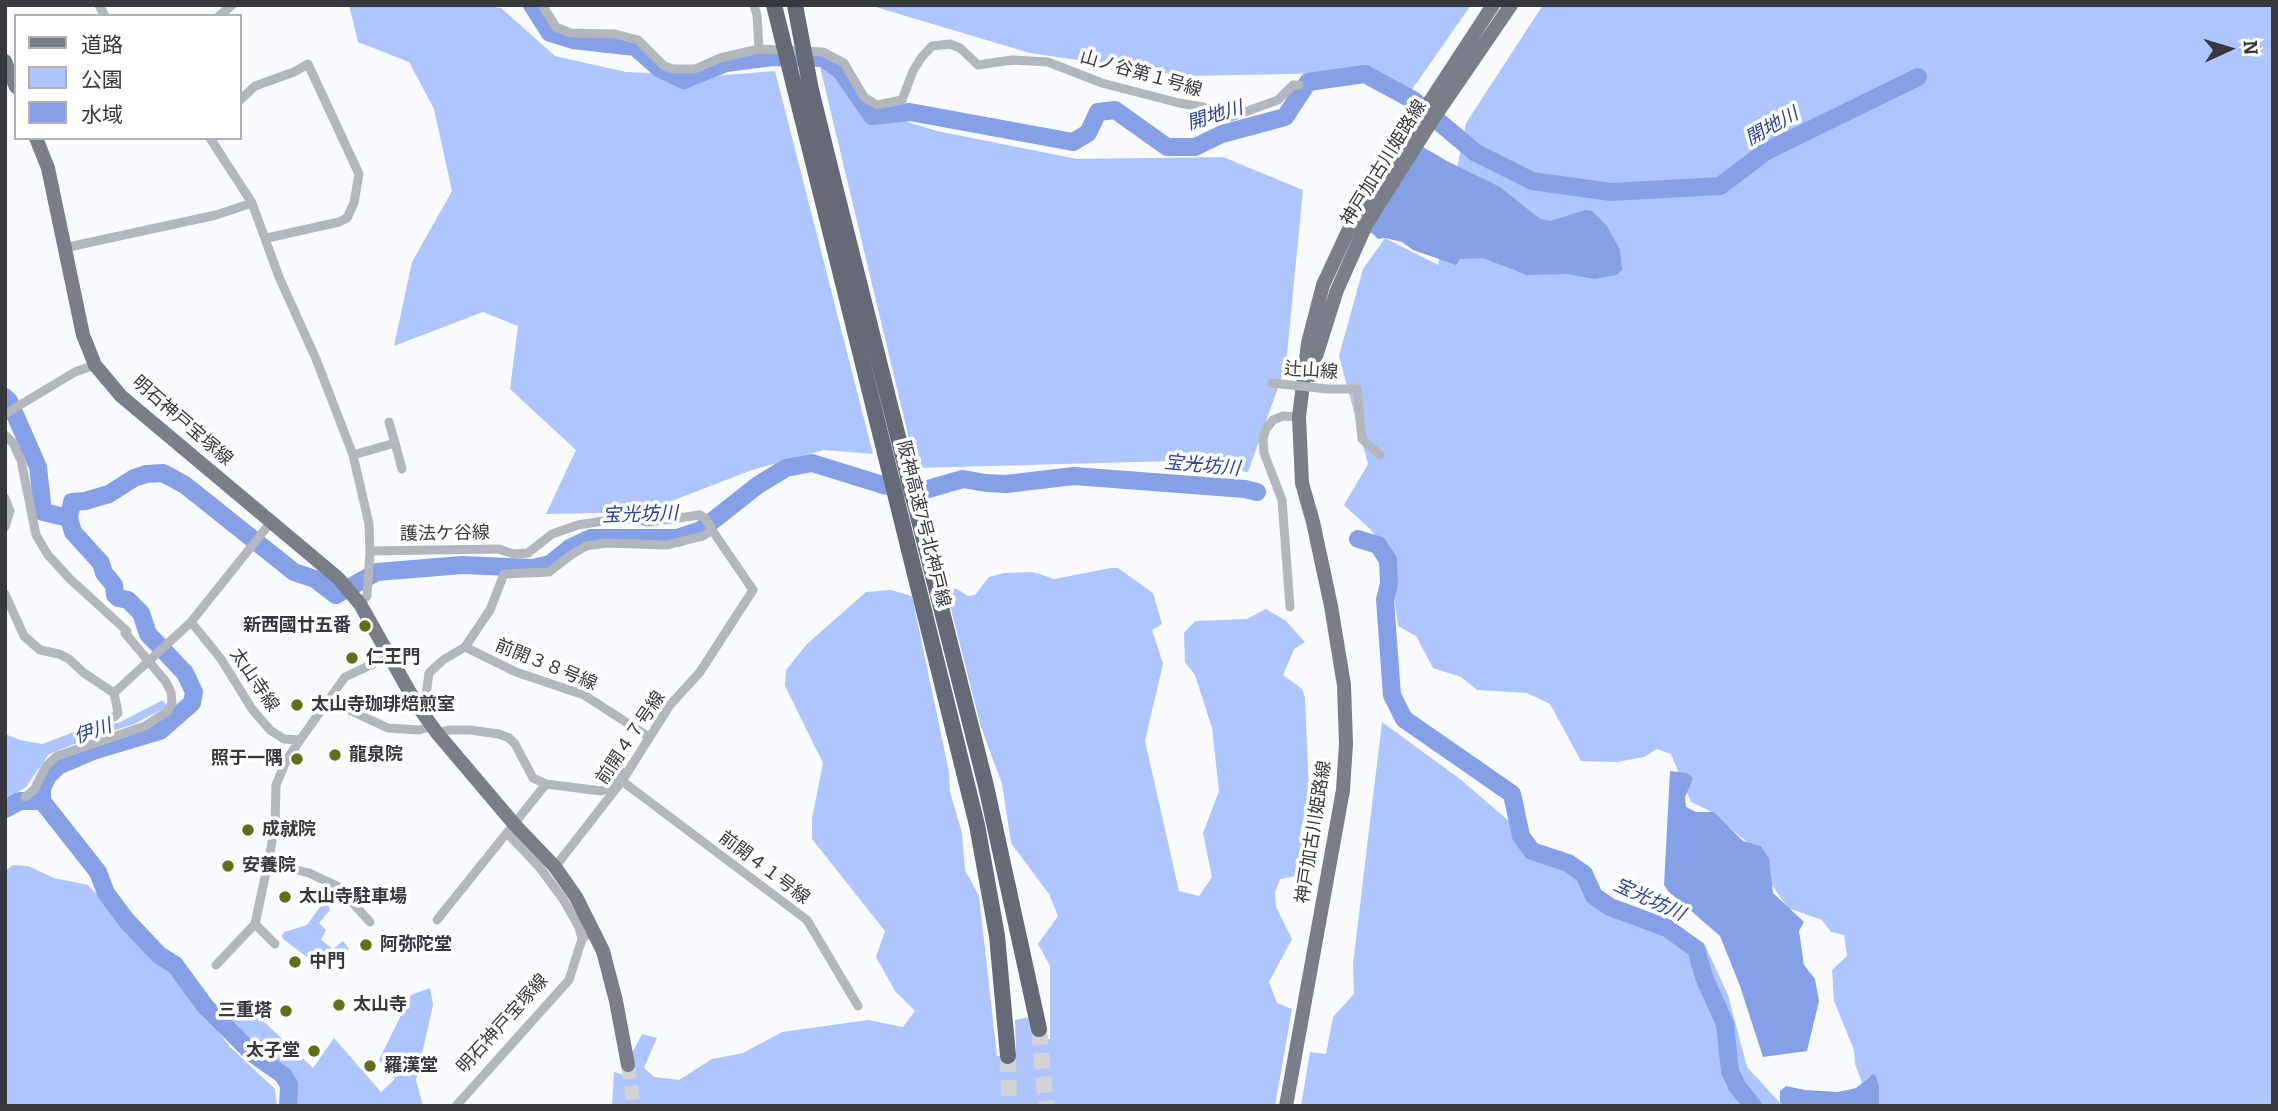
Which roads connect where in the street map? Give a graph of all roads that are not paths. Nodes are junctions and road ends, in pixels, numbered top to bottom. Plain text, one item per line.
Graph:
1 (542, 5) edge
2 (754, 5) edge
3 (774, 5) edge
4 (795, 5) edge
5 (1493, 5) edge
6 (1511, 5) edge
7 (759, 49) junction
8 (5, 61) edge
9 (12, 81) edge
10 (1448, 84) junction
11 (1299, 85) dead end
12 (242, 98) edge
13 (37, 140) edge
14 (211, 140) edge
15 (826, 184) junction
16 (252, 203) junction
17 (267, 239) junction
18 (1351, 241) junction
19 (64, 248) junction
20 (95, 365) junction
21 (1272, 383) dead end
22 (5, 414) edge
23 (1299, 417) junction
24 (389, 422) dead end
25 (5, 435) edge
26 (395, 443) junction
27 (353, 455) junction
28 (1380, 455) dead end
29 (402, 469) dead end
30 (5, 498) edge
31 (1313, 523) junction
32 (268, 525) junction
33 (5, 527) edge
34 (712, 529) dead end
35 (370, 551) junction
36 (5, 594) edge
37 (352, 595) junction
38 (1290, 607) dead end
39 (191, 622) junction
40 (465, 647) junction
41 (390, 656) junction
42 (945, 660) junction
43 (150, 662) junction
44 (114, 693) junction
45 (329, 701) junction
46 (417, 705) junction
47 (109, 718) dead end
48 (434, 729) junction
49 (649, 737) junction
50 (300, 740) junction
51 (624, 777) junction
52 (546, 784) junction
53 (25, 797) dead end
54 (511, 830) junction
55 (268, 863) junction
56 (555, 867) junction
57 (437, 920) dead end
58 (370, 922) dead end
59 (255, 924) junction
60 (588, 934) junction
61 (275, 944) dead end
62 (216, 965) dead end
63 (858, 1006) dead end
64 (1039, 1029) tunnel mouth
65 (1008, 1056) tunnel mouth
66 (628, 1065) tunnel mouth
67 (456, 1106) edge
68 (1286, 1106) edge

1 - 7 street
2 - 7 street
3 - 15 highway, 阪神高速7号北神戸線, bridge
4 - 15 highway, 阪神高速7号北神戸線, bridge
5 - 10 main road, 神戸加古川姫路線
6 - 10 main road, 神戸加古川姫路線
7 - 11 street, 山ノ谷第１号線
8 - 9 main road
10 - 18 main road, 神戸加古川姫路線
12 - 17 street
13 - 19 main road, 明石神戸宝塚線
14 - 16 street
15 - 42 highway, 阪神高速7号北神戸線
16 - 17 street
16 - 19 street
17 - 27 street
18 - 23 main road, 神戸加古川姫路線
18 - 31 main road, 神戸加古川姫路線
19 - 20 main road, 明石神戸宝塚線
20 - 22 street
20 - 32 main road, 明石神戸宝塚線
21 - 28 street, 辻山線, bridge
23 - 31 main road, 神戸加古川姫路線
23 - 38 street
24 - 26 street
25 - 43 street
26 - 27 street
26 - 29 street
27 - 35 street
30 - 33 street
31 - 68 main road, 神戸加古川姫路線
32 - 37 main road, 明石神戸宝塚線
32 - 39 street
34 - 35 street, 護法ケ谷線
35 - 37 street
36 - 44 street
37 - 41 main road, 明石神戸宝塚線
39 - 43 street
39 - 50 street, 太山寺線
40 - 46 street
40 - 49 street, 前開３８号線
40 - 49 street, 前開４７号線
41 - 45 street
41 - 46 main road, 明石神戸宝塚線
42 - 64 highway, 阪神高速7号北神戸線
42 - 65 highway, 阪神高速7号北神戸線
43 - 44 street
43 - 53 street
44 - 47 street
45 - 48 street
45 - 50 street
46 - 48 main road, 明石神戸宝塚線
48 - 52 street
48 - 54 main road, 明石神戸宝塚線
49 - 51 street, 前開４７号線
50 - 55 street
51 - 52 street
51 - 56 street, 前開４７号線
51 - 63 street, 前開４１号線
52 - 54 street
54 - 56 main road, 明石神戸宝塚線
54 - 57 street
54 - 60 street
55 - 58 street
55 - 59 street
56 - 60 main road, 明石神戸宝塚線
59 - 61 street
59 - 62 street
60 - 66 main road, 明石神戸宝塚線
60 - 67 street, 明石神戸宝塚線

